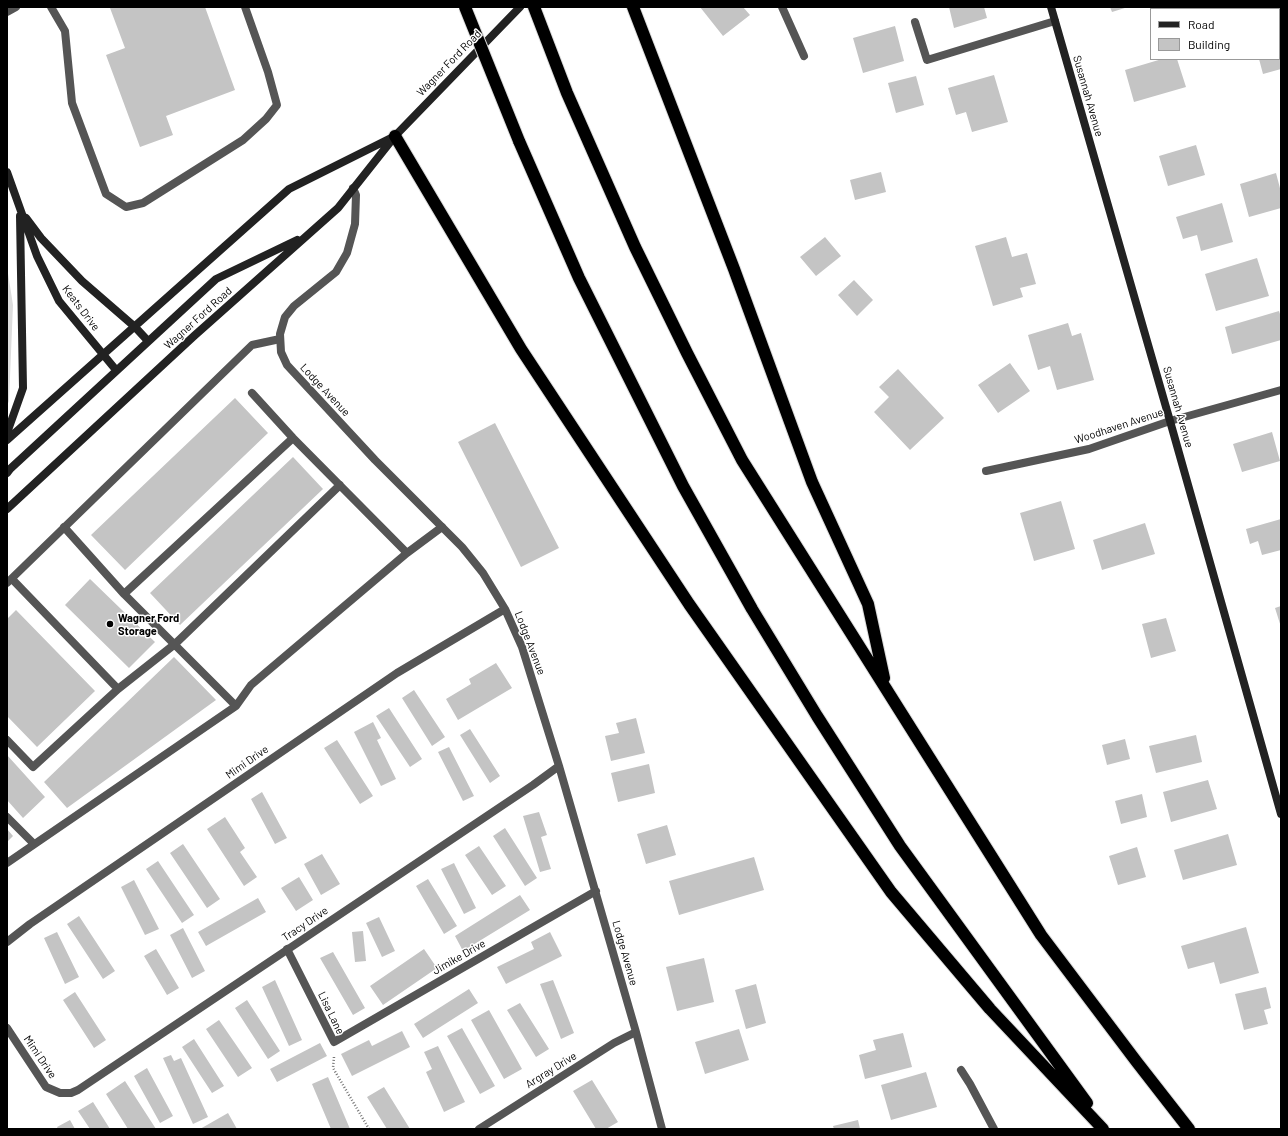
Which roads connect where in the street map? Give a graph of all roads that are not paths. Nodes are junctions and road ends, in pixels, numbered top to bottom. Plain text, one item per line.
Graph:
1 (16, 7) edge
2 (51, 7) edge
3 (245, 7) edge
4 (465, 7) edge
5 (520, 7) edge
6 (534, 7) edge
7 (633, 7) edge
8 (782, 7) edge
9 (1051, 7) edge
10 (7, 12) edge
11 (1055, 21) junction
12 (915, 22) dead end
13 (804, 56) dead end
14 (395, 136) junction
15 (7, 172) edge
16 (353, 188) junction
17 (20, 209) junction
18 (306, 236) junction
19 (135, 326) junction
20 (280, 339) junction
21 (148, 341) junction
22 (103, 355) junction
23 (116, 370) junction
24 (1281, 390) edge
25 (252, 392) dead end
26 (1170, 421) junction
27 (7, 433) edge
28 (292, 438) junction
29 (7, 440) edge
30 (986, 471) dead end
31 (7, 473) edge
32 (340, 485) junction
33 (7, 509) edge
34 (442, 527) junction
35 (64, 528) junction
36 (407, 553) junction
37 (9, 581) edge
38 (124, 594) junction
39 (505, 609) junction
40 (175, 644) junction
41 (886, 687) junction
42 (118, 689) junction
43 (236, 706) junction
44 (7, 740) edge
45 (559, 766) junction
46 (1281, 814) edge
47 (7, 818) edge
48 (34, 844) junction
49 (7, 863) edge
50 (596, 891) junction
51 (7, 942) edge
52 (288, 949) junction
53 (7, 1028) edge
54 (636, 1032) junction
55 (334, 1042) joint
56 (961, 1070) dead end
57 (60, 1093) joint
58 (479, 1129) edge
59 (662, 1129) edge
60 (994, 1129) edge
61 (1103, 1129) edge
62 (1107, 1129) edge
63 (1189, 1129) edge

1 - 10 street
2 - 3 street
4 - 62 highway, bridge
5 - 14 main road, Wagner Ford Road
6 - 41 highway
7 - 41 highway
8 - 13 street
9 - 11 main road, Susannah Avenue
11 - 12 street
11 - 26 main road, Susannah Avenue
14 - 16 main road, Wagner Ford Road
14 - 19 main road, Wagner Ford Road
14 - 61 highway
15 - 17 main road, Keats Drive
16 - 18 main road, Wagner Ford Road
16 - 20 street, Lodge Avenue
17 - 19 main road, Keats Drive
17 - 22 main road, Keats Drive
17 - 27 main road
18 - 21 main road
18 - 33 main road, Wagner Ford Road
19 - 21 main road, Keats Drive
19 - 22 main road, Wagner Ford Road
20 - 34 street, Lodge Avenue
20 - 35 street
21 - 23 main road
22 - 23 main road, Keats Drive
22 - 29 main road, Wagner Ford Road
23 - 31 main road
24 - 26 street, Woodhaven Avenue
25 - 28 street
26 - 30 street, Woodhaven Avenue
26 - 46 main road, Susannah Avenue
28 - 32 street
28 - 38 street
32 - 36 street
32 - 40 street
34 - 36 street
34 - 39 street, Lodge Avenue
35 - 37 street
35 - 38 street
36 - 43 street
37 - 42 street
38 - 40 street
39 - 45 street, Lodge Avenue
39 - 51 street, Mimi Drive
40 - 42 street
40 - 43 street
41 - 63 highway
42 - 44 street
43 - 48 street
45 - 50 street, Lodge Avenue
45 - 52 street, Tracy Drive
47 - 48 street
48 - 49 street
50 - 54 street, Lodge Avenue
50 - 55 street, Jimike Drive
52 - 55 street, Lisa Lane
52 - 57 street, Tracy Drive
53 - 57 street, Mimi Drive
54 - 58 street, Argray Drive
54 - 59 street, Lodge Avenue
56 - 60 street

